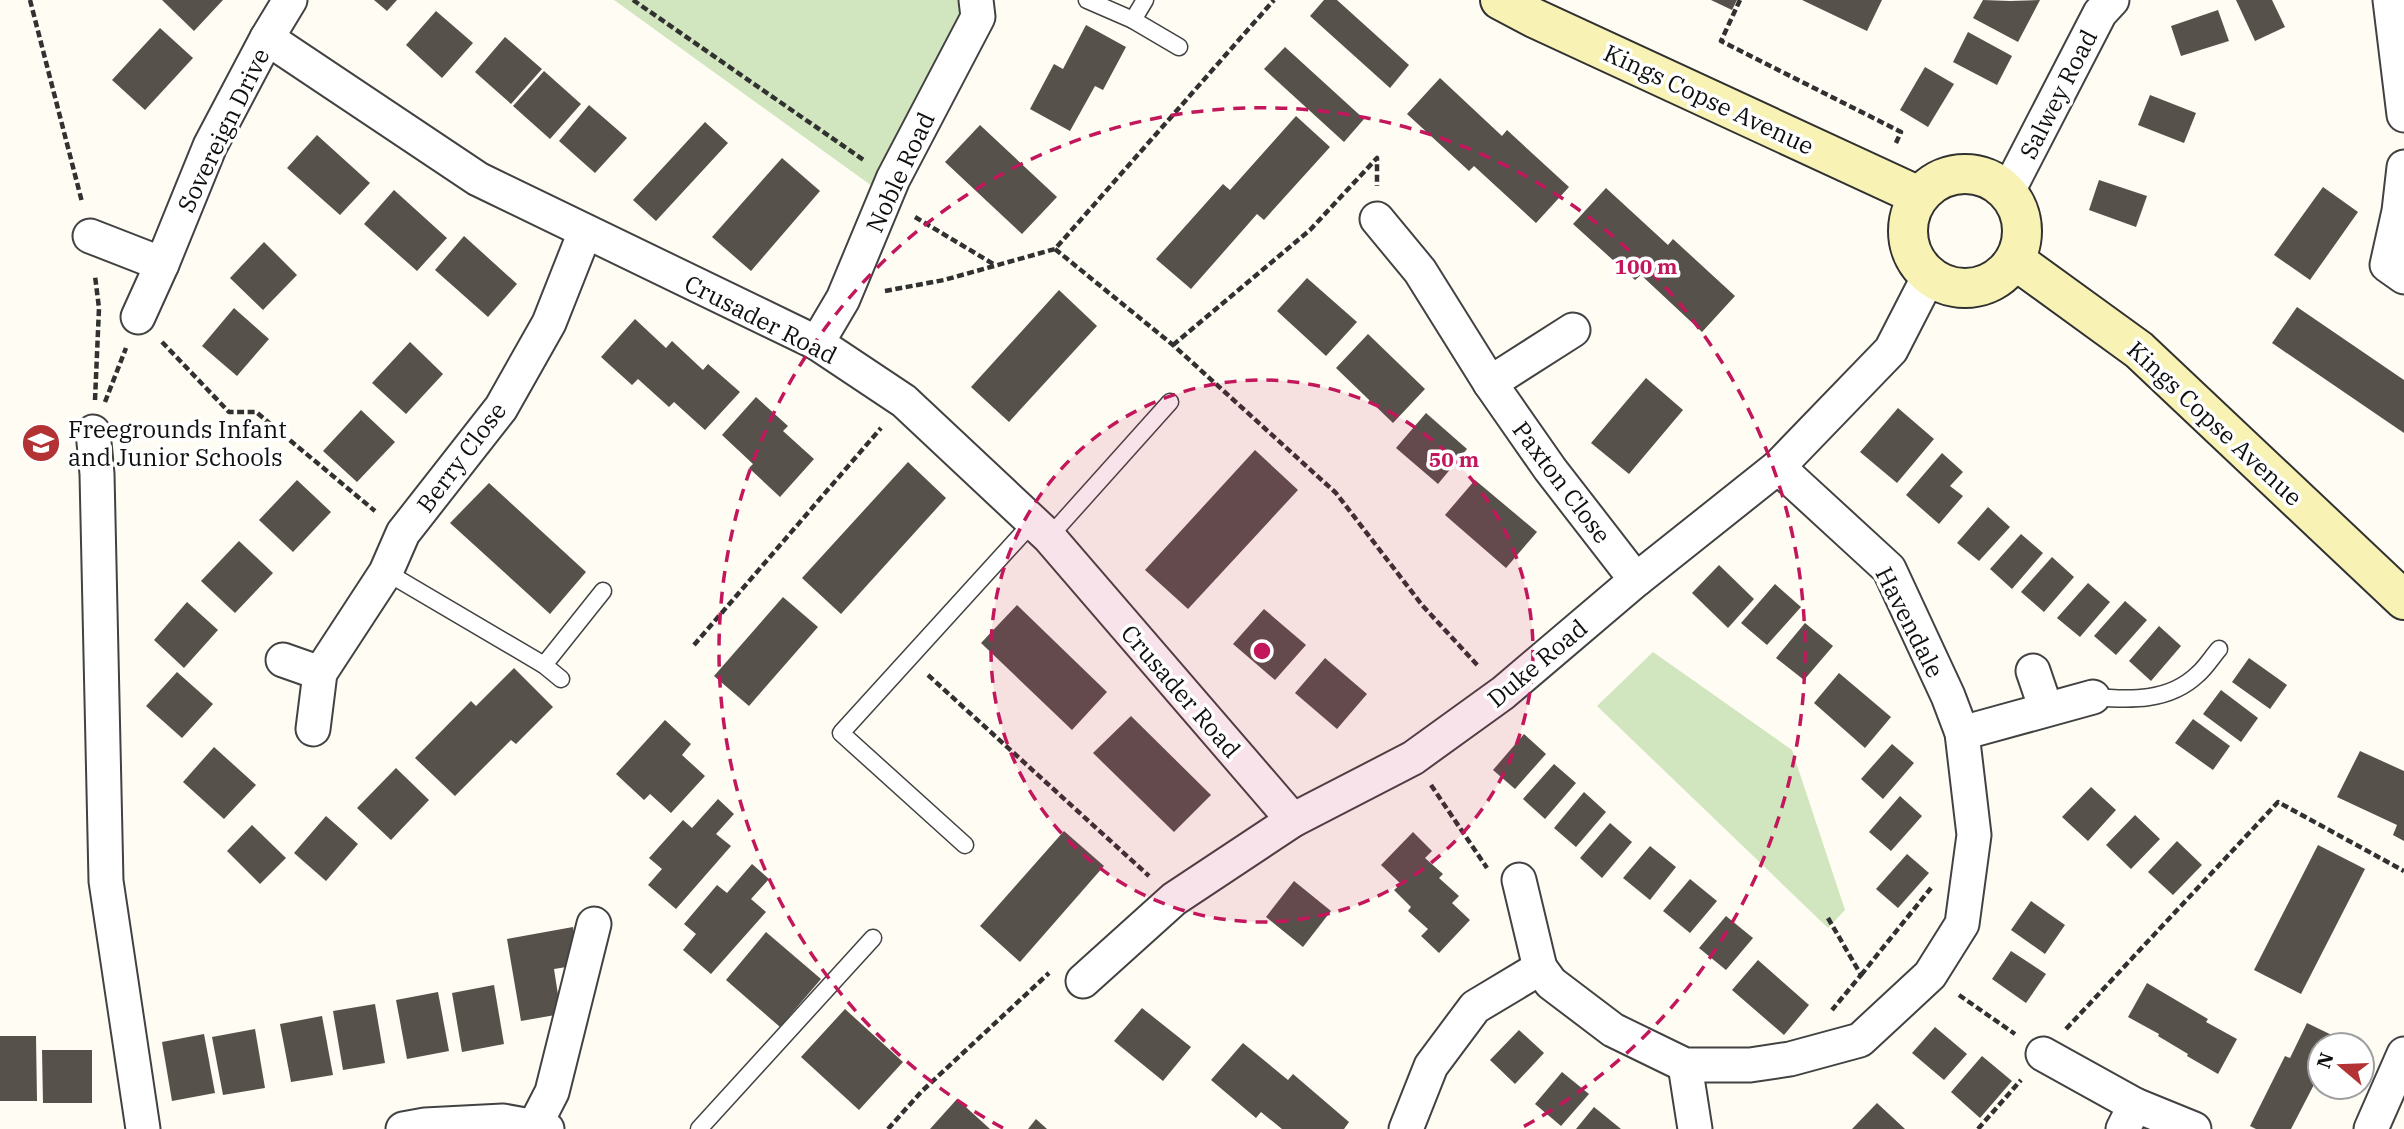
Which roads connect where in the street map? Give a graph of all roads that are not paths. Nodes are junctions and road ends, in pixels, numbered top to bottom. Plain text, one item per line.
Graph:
1 (290, 0) edge
2 (976, 0) edge
3 (1087, 0) edge
4 (1145, 0) edge
5 (1500, 0) edge
6 (2112, 0) edge
7 (2390, 0) edge
8 (1133, 20) junction
9 (267, 38) junction
10 (1179, 47) dead end
11 (2404, 114) edge
12 (2404, 167) edge
13 (2008, 191) junction
14 (1919, 196) junction
15 (1377, 219) road end
16 (584, 232) junction
17 (90, 236) dead end
18 (2015, 260) junction
19 (162, 264) junction
20 (1929, 276) junction
21 (2404, 277) edge
22 (138, 317) road end
23 (1573, 330) dead end
24 (817, 343) junction
25 (1490, 383) junction
26 (1170, 402) dead end
27 (93, 432) road end
28 (1778, 467) junction
29 (1041, 530) junction
30 (386, 572) junction
31 (1636, 580) junction
32 (603, 590) dead end
33 (2404, 600) edge
34 (2219, 649) dead end
35 (283, 660) dead end
36 (544, 665) junction
37 (2034, 671) dead end
38 (320, 673) junction
39 (561, 679) dead end
40 (2093, 697) joint
41 (2046, 709) junction
42 (313, 729) dead end
43 (1962, 733) junction
44 (1293, 820) junction
45 (965, 845) dead end
46 (1520, 886) road end
47 (594, 924) dead end
48 (873, 938) dead end
49 (1540, 968) junction
50 (1083, 981) dead end
51 (2043, 1054) road end
52 (2404, 1054) edge
53 (1685, 1065) junction
54 (2129, 1117) edge
55 (540, 1128) edge
56 (143, 1129) edge
57 (403, 1129) edge
58 (699, 1129) edge
59 (1406, 1129) edge
60 (1695, 1129) edge
61 (2194, 1129) edge
62 (2371, 1129) edge

1 - 9 street, Sovereign Drive
2 - 24 street, Noble Road
3 - 8 lane
4 - 8 lane
5 - 14 street, Kings Copse Avenue
6 - 13 street, Salwey Road
7 - 11 street
8 - 10 lane
9 - 16 street, Crusader Road
9 - 19 street, Sovereign Drive
12 - 21 street
13 - 14 street
13 - 18 street
14 - 20 street
15 - 25 street, Paxton Close
16 - 24 street, Crusader Road
16 - 30 street, Berry Close
17 - 19 street
18 - 20 street
18 - 33 street, Kings Copse Avenue
19 - 22 street, Sovereign Drive
20 - 28 street, Duke Road
23 - 25 street
24 - 29 street, Crusader Road
25 - 31 street, Paxton Close
26 - 29 lane
27 - 56 street
28 - 31 street, Duke Road
28 - 43 street, Havendale
29 - 44 street, Crusader Road
29 - 45 lane
30 - 36 lane
30 - 38 street, Berry Close
31 - 44 street, Duke Road
32 - 36 lane
34 - 40 lane
35 - 38 street
36 - 39 lane
37 - 41 street
38 - 42 street, Berry Close
40 - 41 street
41 - 43 street
43 - 53 street, Havendale
44 - 50 street, Duke Road
46 - 49 street, Havendale
47 - 55 street
48 - 58 lane
49 - 53 street, Havendale
49 - 59 street
51 - 54 street
52 - 62 street
53 - 60 street
54 - 61 street
55 - 57 street

